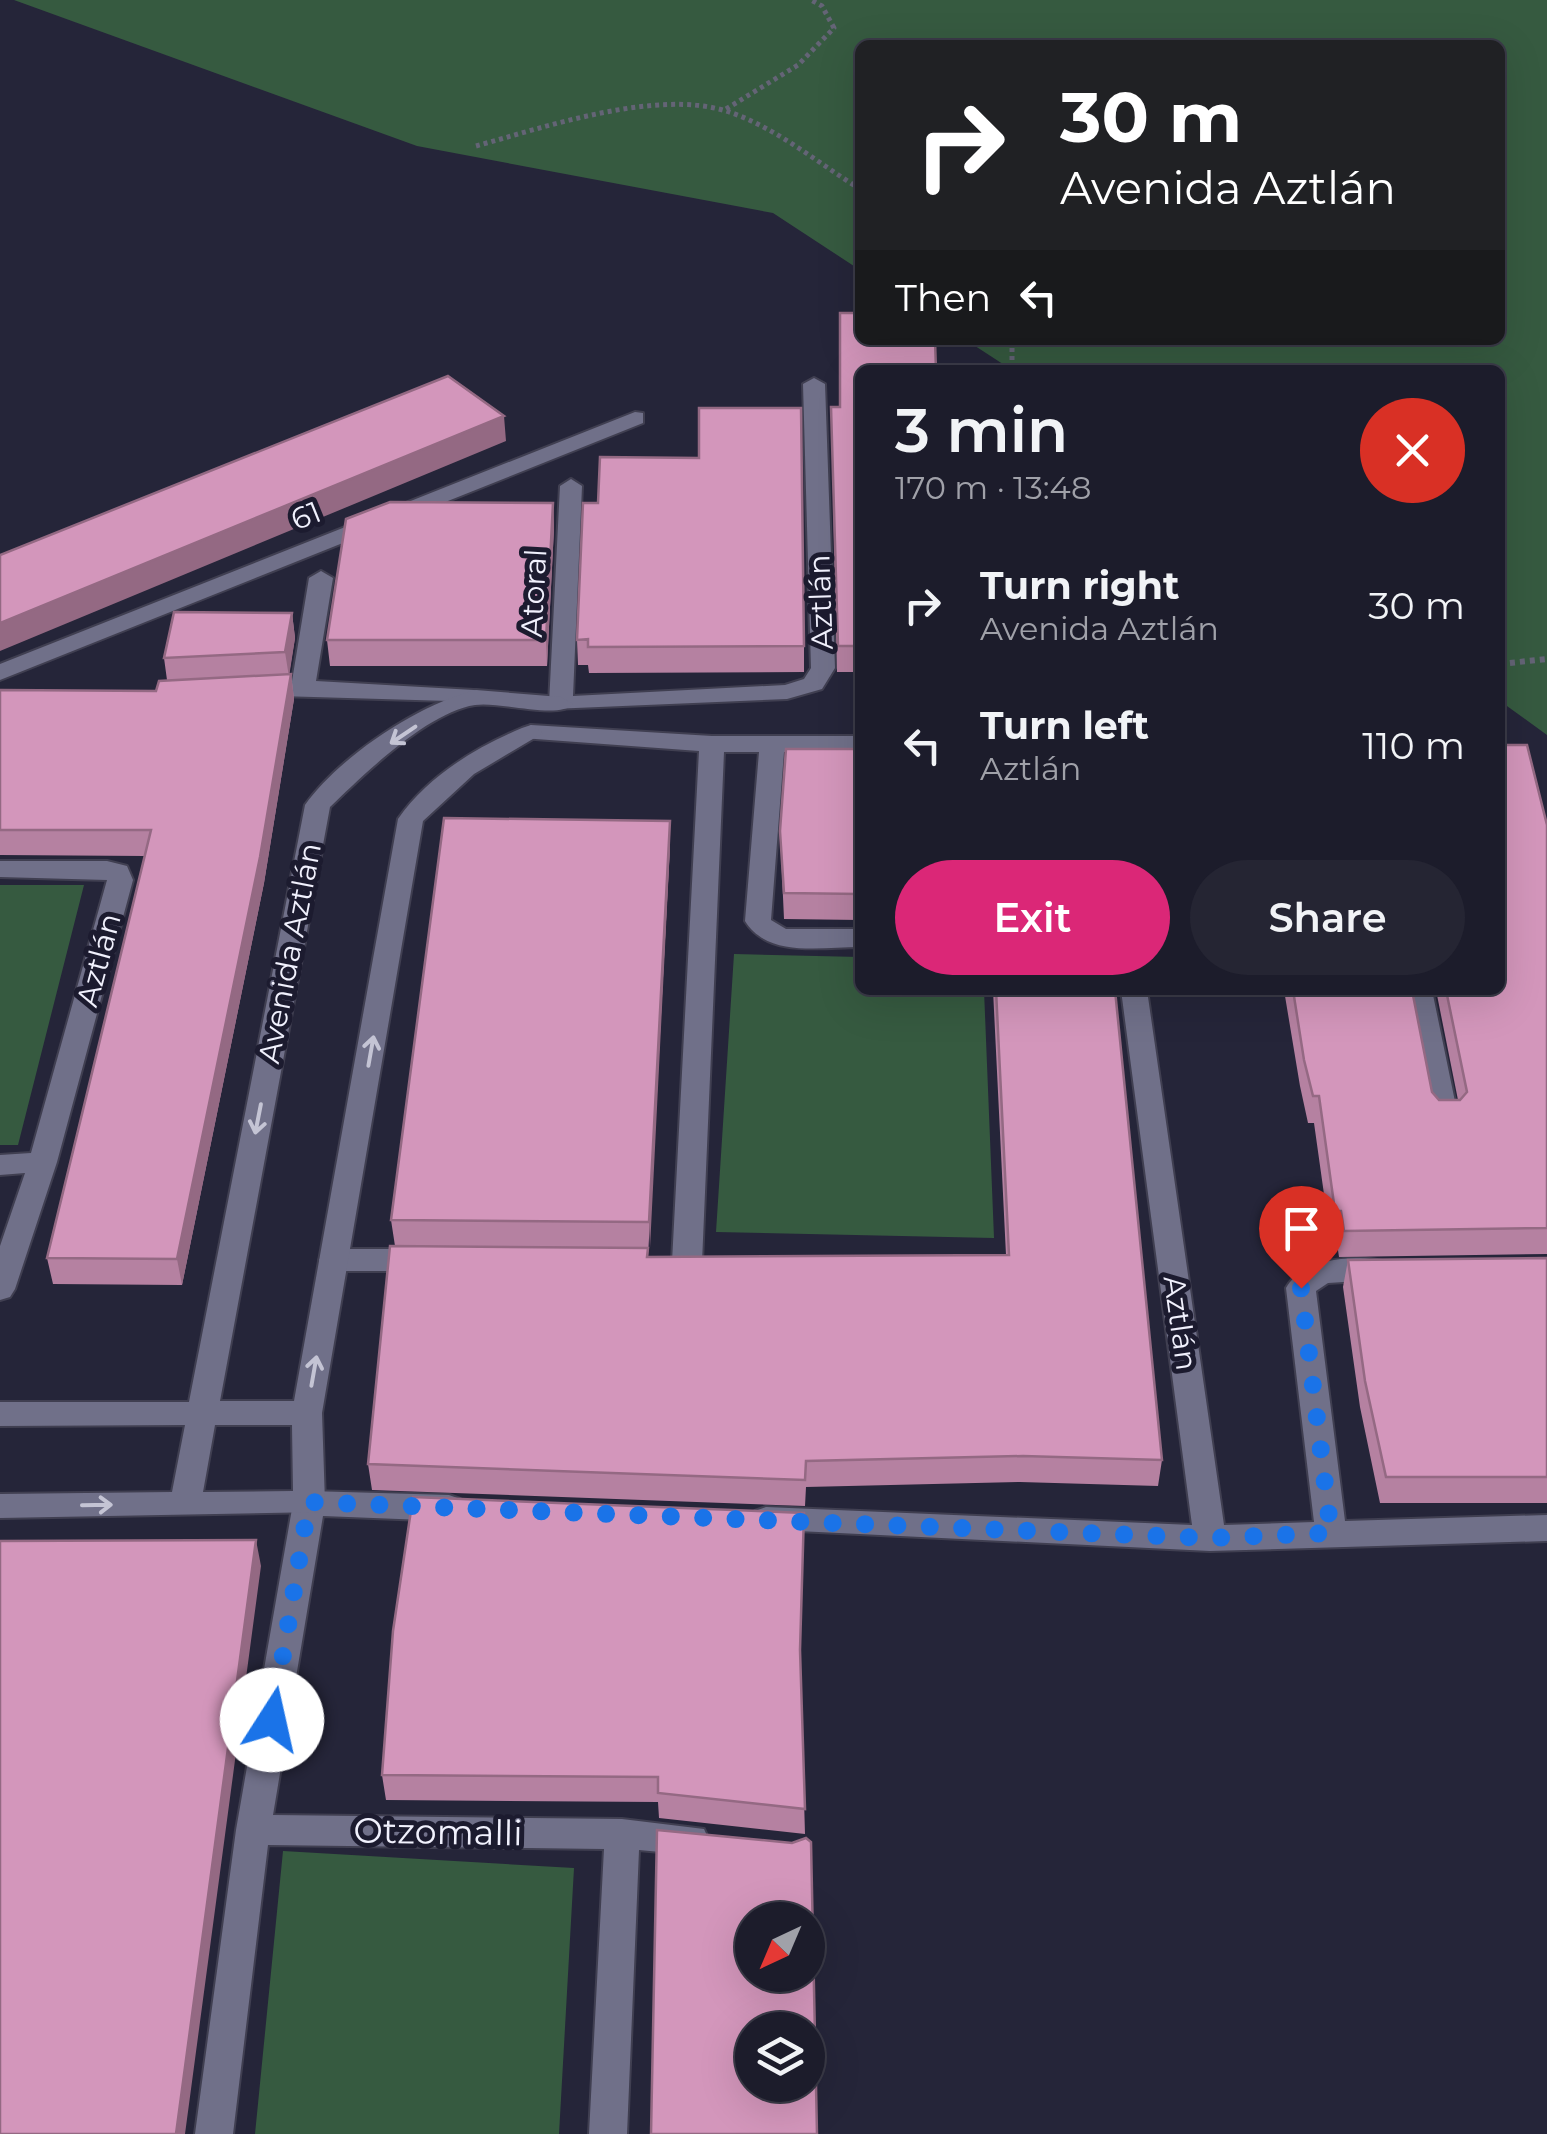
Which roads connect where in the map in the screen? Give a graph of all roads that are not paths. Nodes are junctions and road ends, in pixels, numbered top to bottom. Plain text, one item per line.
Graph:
1 (814, 384) dead end
2 (635, 418) dead end
3 (572, 486) dead end
4 (321, 578) dead end
5 (0, 673) edge
6 (303, 688) junction
7 (228, 692) edge
8 (474, 697) junction
9 (560, 704) junction
10 (532, 733) junction
11 (712, 744) junction
12 (855, 744) edge
13 (772, 745) junction
14 (0, 869) edge
15 (855, 938) edge
16 (1135, 995) edge
17 (1420, 995) edge
18 (1444, 1116) edge
19 (44, 1162) junction
20 (0, 1165) edge
21 (334, 1260) junction
22 (452, 1260) edge
23 (726, 1263) edge
24 (1407, 1271) edge
25 (0, 1289) edge
26 (307, 1413) junction
27 (0, 1414) edge
28 (202, 1415) junction
29 (309, 1502) junction
30 (185, 1504) junction
31 (0, 1506) edge
32 (485, 1510) edge
33 (740, 1520) edge
34 (1547, 1528) edge
35 (1331, 1533) junction
36 (1210, 1538) junction
37 (253, 1830) junction
38 (622, 1834) junction
39 (716, 1842) edge
40 (214, 2134) edge
41 (608, 2134) edge

1 - 9 street, Aztlán
2 - 5 street, 61
3 - 9 street, Atoral
4 - 6 street
6 - 7 street
6 - 8 street
8 - 9 street, Avenida Aztlán
8 -> 28 street, Avenida Aztlán
9 - 10 street
10 - 11 street
21 -> 10 street
11 - 13 street
11 - 23 street
12 - 13 street
13 - 15 street
14 - 19 street, Aztlán
16 - 36 street, Aztlán
17 - 18 street
19 - 20 street
19 - 25 street, Aztlán
21 - 22 street
26 -> 21 street
24 - 35 street
26 - 28 street
26 - 29 street
27 - 28 street
28 - 30 street, Avenida Aztlán
29 - 30 street
29 - 32 street
29 - 37 street
31 -> 30 street
33 - 36 street
34 - 35 street
35 - 36 street
37 - 38 street, Otzomalli
37 - 40 street
38 - 39 street, Otzomalli
38 - 41 street

